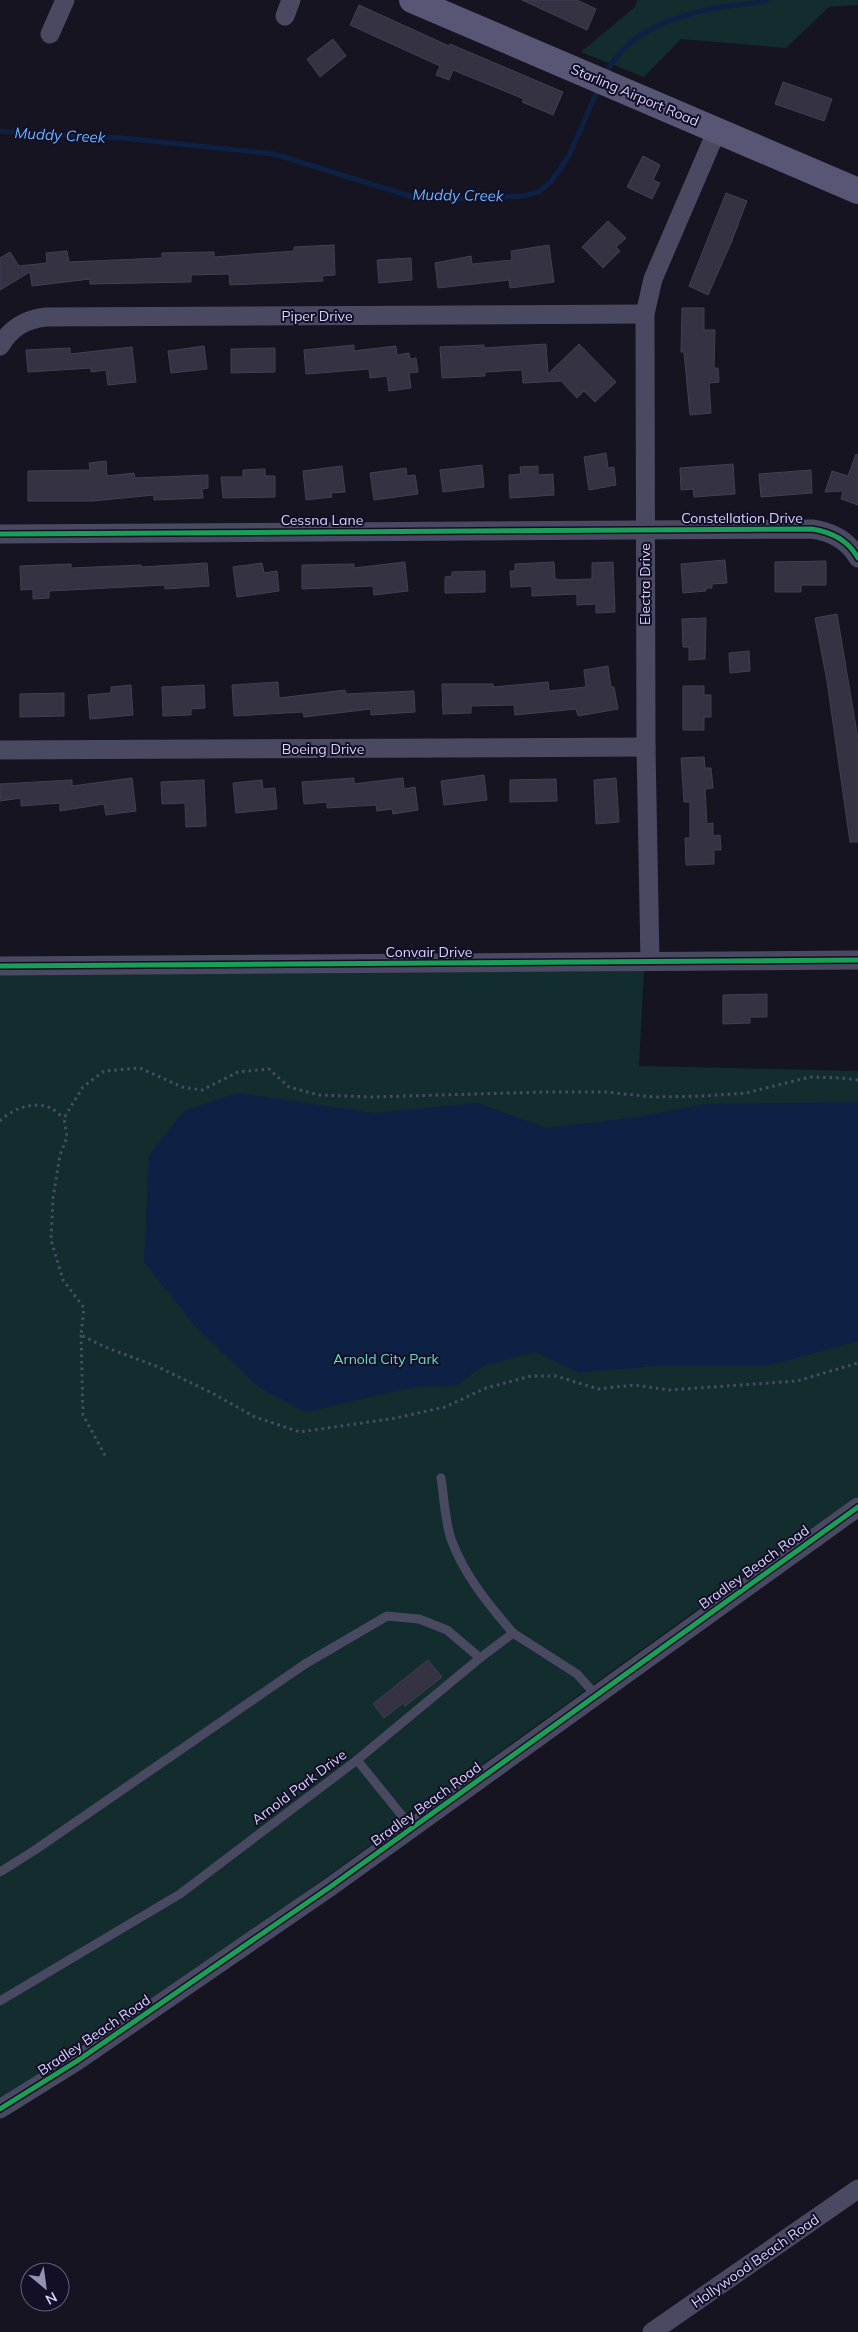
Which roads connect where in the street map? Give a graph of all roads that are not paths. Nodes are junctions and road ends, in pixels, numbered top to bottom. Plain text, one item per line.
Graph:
1 (65, 0) edge
2 (412, 0) edge
3 (445, 6) edge
4 (50, 34) dead end
5 (717, 130) junction
6 (858, 190) edge
7 (645, 314) junction
8 (0, 346) edge
9 (645, 530) junction
10 (0, 534) edge
11 (858, 558) edge
12 (646, 747) junction
13 (0, 750) edge
14 (858, 960) edge
15 (650, 961) junction
16 (0, 966) edge
17 (441, 1478) dead end
18 (858, 1507) edge
19 (513, 1633) junction
20 (480, 1658) junction
21 (596, 1695) junction
22 (357, 1760) junction
23 (412, 1828) junction
24 (0, 1872) edge
25 (0, 2001) edge
26 (0, 2109) edge
27 (858, 2189) edge
28 (652, 2332) edge

1 - 4 street
2 - 3 street, Starling Airport Road
3 - 5 street, Starling Airport Road
5 - 6 street, Starling Airport Road
5 - 7 street, Electra Drive
7 - 8 street, Piper Drive
7 - 9 street, Electra Drive
9 - 10 street, Cessna Lane
9 - 11 street, Constellation Drive
9 - 12 street, Electra Drive
12 - 13 street, Boeing Drive
12 - 15 street, Electra Drive
14 - 15 street, Convair Drive
15 - 16 street, Convair Drive
17 - 19 lane
18 - 21 street, Bradley Beach Road
19 - 20 lane, Arnold Park Drive
19 - 21 lane
20 - 22 lane, Arnold Park Drive
20 - 24 lane
21 - 23 street, Bradley Beach Road
22 - 23 lane
22 - 25 lane, Arnold Park Drive
23 - 26 street, Bradley Beach Road
27 - 28 street, Hollywood Beach Road

